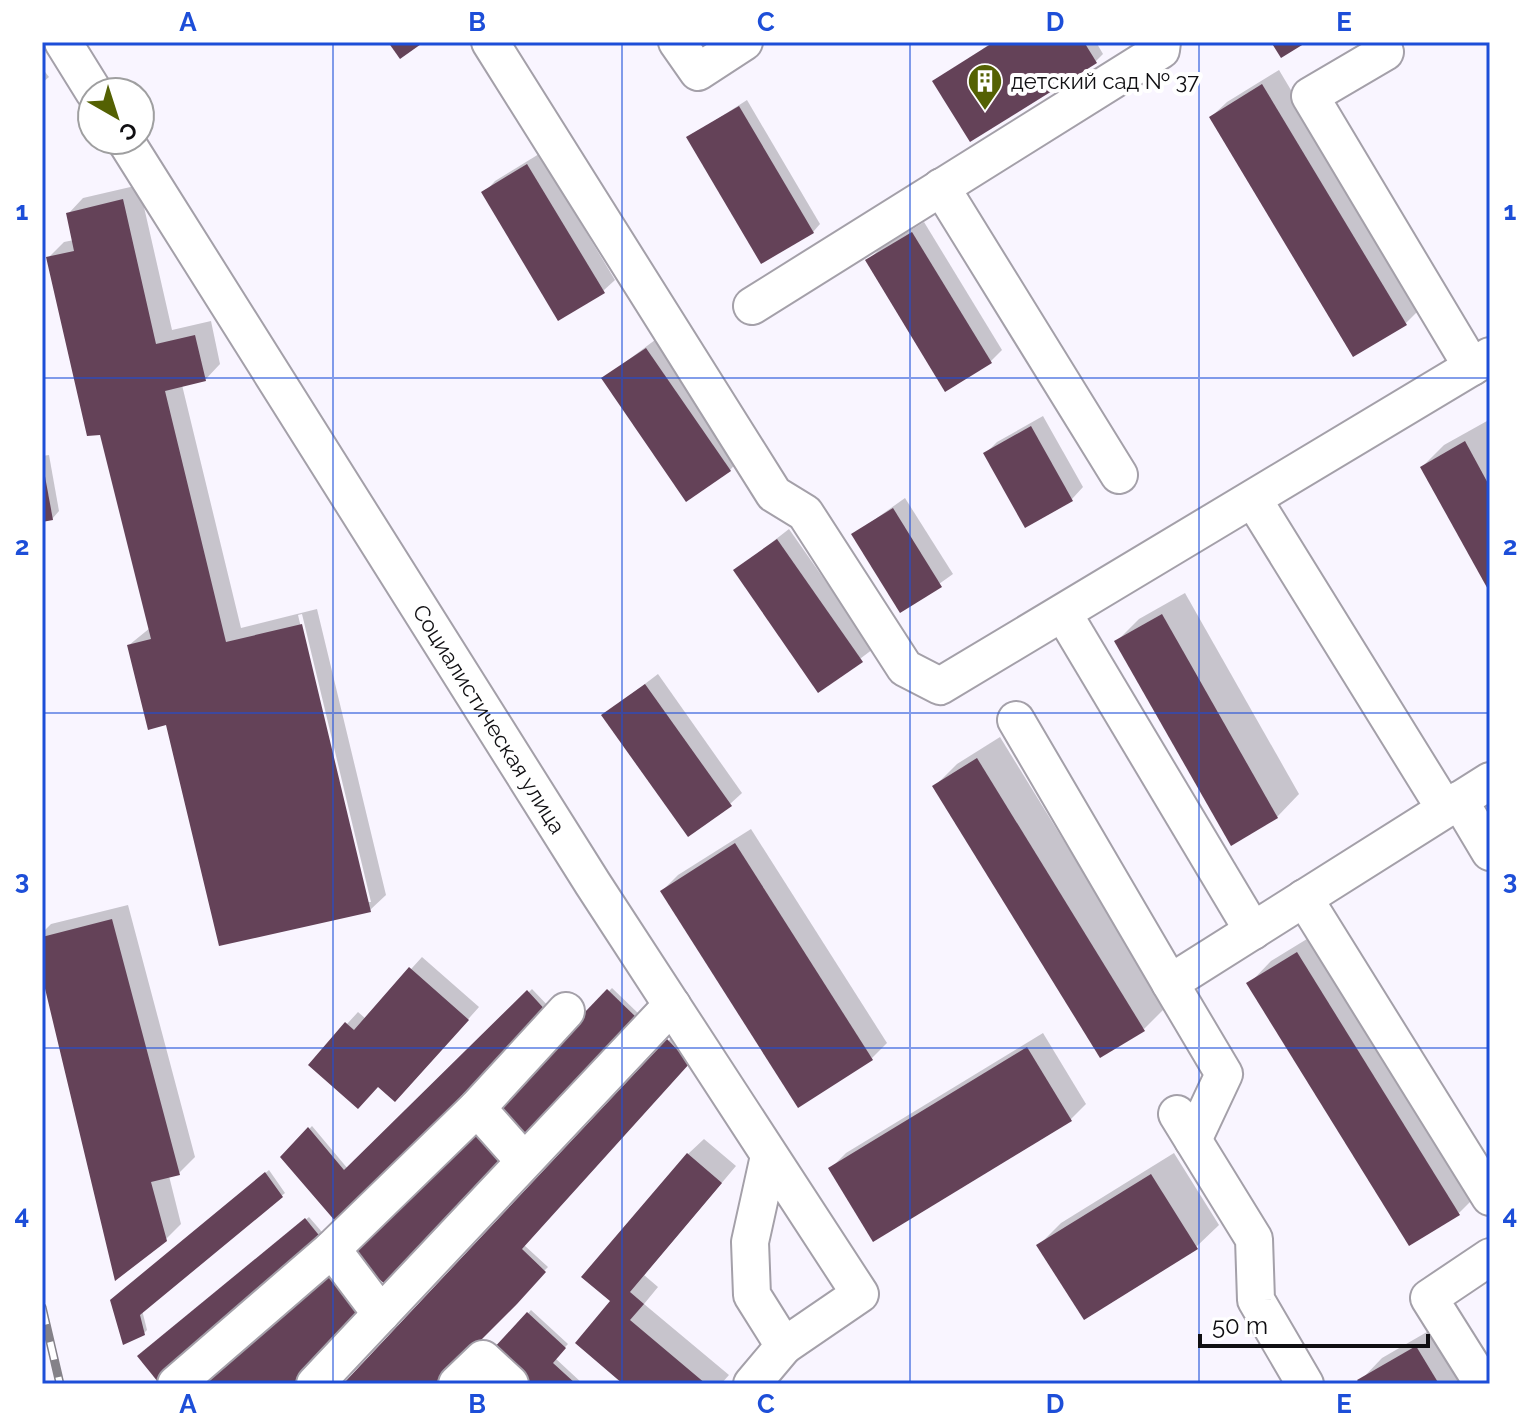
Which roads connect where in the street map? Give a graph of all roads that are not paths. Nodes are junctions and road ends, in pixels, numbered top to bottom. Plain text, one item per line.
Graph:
1 (63, 42) edge
2 (491, 42) edge
3 (677, 42) edge
4 (744, 42) edge
5 (1162, 42) edge
6 (1379, 42) edge
7 (84, 76) edge
8 (135, 156) edge
9 (941, 187) junction
10 (752, 306) dead end
11 (1481, 362) edge
12 (1119, 475) dead end
13 (1253, 499) junction
14 (1063, 613) junction
15 (1016, 720) dead end
16 (1490, 781) edge
17 (1452, 804) junction
18 (1490, 852) edge
19 (1304, 898) junction
20 (1253, 931) junction
21 (1170, 983) junction
22 (672, 1005) junction
23 (566, 1011) dead end
24 (477, 1108) junction
25 (769, 1156) junction
26 (524, 1161) junction
27 (1490, 1197) edge
28 (332, 1249) junction
29 (1490, 1257) edge
30 (381, 1314) junction
31 (784, 1346) junction
32 (176, 1384) edge
33 (315, 1384) edge
34 (457, 1384) edge
35 (510, 1384) edge
36 (752, 1384) edge
37 (1305, 1384) edge
38 (1483, 1384) edge

1 - 7 street
2 - 14 street
3 - 4 street
5 - 9 street
6 - 11 street
8 - 22 street, Социалистическая улица
9 - 10 street
9 - 12 street
11 - 13 street
13 - 14 street
13 - 17 street
14 - 20 street
15 - 21 street
16 - 17 street
17 - 18 street
17 - 19 street
19 - 20 street
19 - 27 street
20 - 21 street
21 - 37 street
22 - 25 street, Социалистическая улица
22 - 26 street
23 - 24 street
24 - 26 street
24 - 28 street
25 - 31 street
25 - 31 street, Социалистическая улица
26 - 30 street
28 - 30 street
28 - 32 street
29 - 38 street
30 - 33 street
31 - 36 street
34 - 35 street

